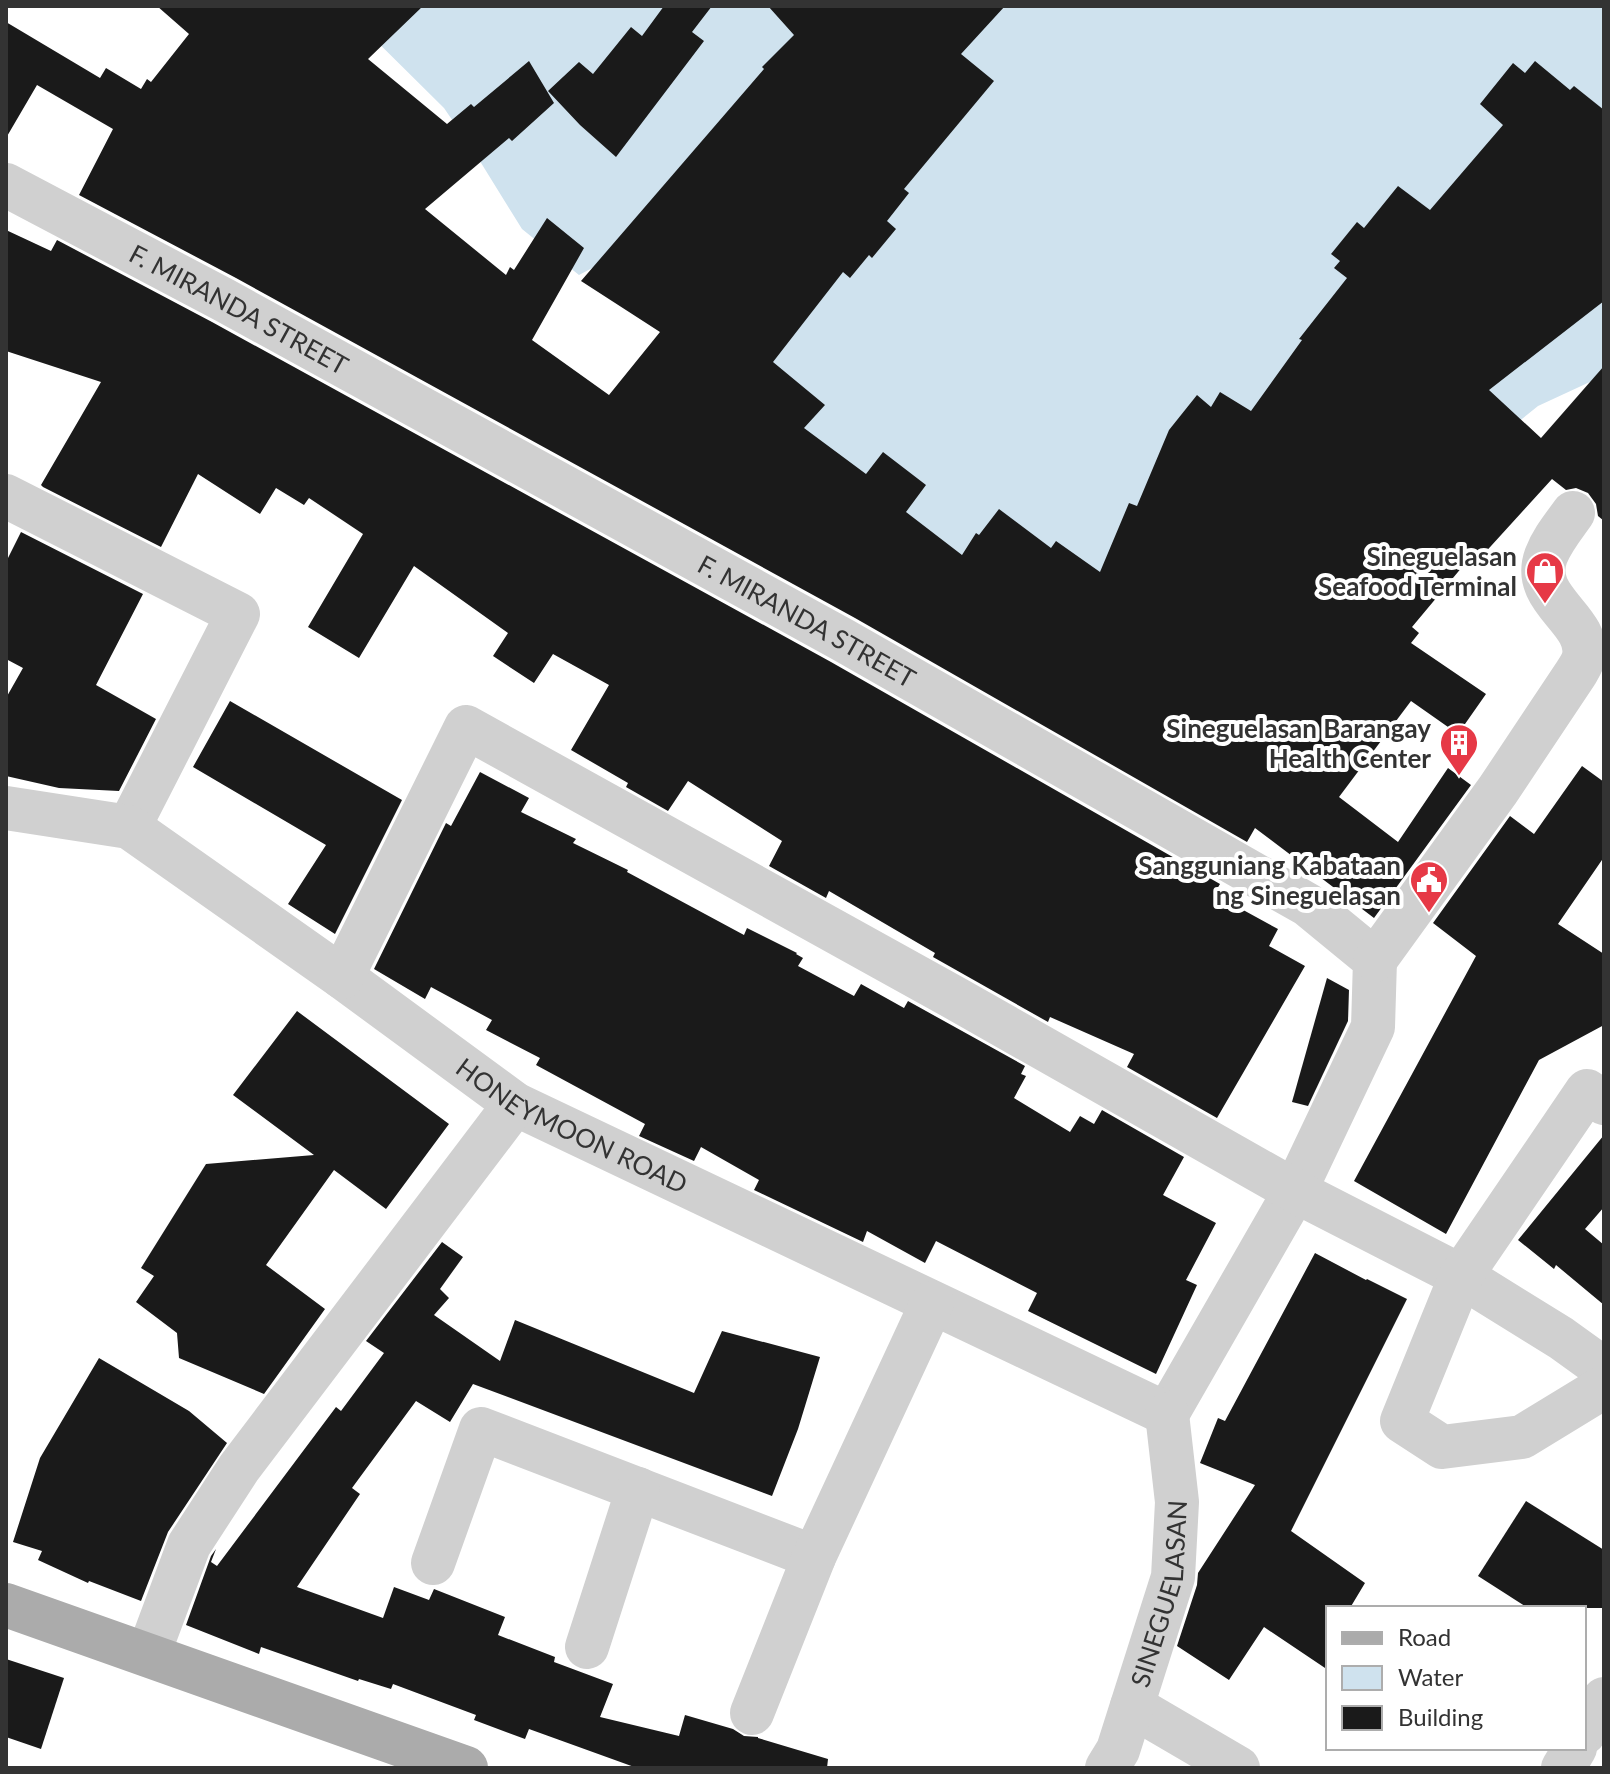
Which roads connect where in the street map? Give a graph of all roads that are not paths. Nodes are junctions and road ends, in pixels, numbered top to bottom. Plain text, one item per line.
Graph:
1 (6, 185) edge
2 (6, 496) edge
3 (1573, 513) dead end
4 (6, 808) edge
5 (129, 827) junction
6 (1375, 960) junction
7 (342, 977) junction
8 (1604, 1103) edge
9 (515, 1104) junction
10 (1295, 1191) junction
11 (1461, 1276) junction
12 (932, 1303) junction
13 (1604, 1369) edge
14 (1604, 1387) edge
15 (1167, 1414) junction
16 (638, 1489) junction
17 (814, 1557) junction
18 (433, 1563) dead end
19 (6, 1605) edge
20 (587, 1647) dead end
21 (148, 1655) junction
22 (1604, 1699) edge
23 (1132, 1706) junction
24 (752, 1713) dead end
25 (1586, 1730) edge
26 (1574, 1750) edge
27 (466, 1768) edge
28 (1107, 1768) edge
29 (1238, 1768) edge
30 (1563, 1768) edge

1 - 6 street, F. MIRANDA STREET
2 - 5 street
3 - 6 street
4 - 5 street, HONEYMOON ROAD
5 - 7 street, HONEYMOON ROAD
6 - 10 street
7 - 9 street, HONEYMOON ROAD
7 - 10 street
8 - 11 street
9 - 12 street, HONEYMOON ROAD
9 - 21 street
10 - 11 street
10 - 15 street
11 - 13 street
11 - 14 street
12 - 15 street, HONEYMOON ROAD
12 - 17 street
15 - 23 street, SINEGUELASAN
16 - 17 street
16 - 18 street
16 - 20 street
17 - 24 street
19 - 21 main road
21 - 27 main road
22 - 25 street
23 - 28 street, SINEGUELASAN
23 - 29 street
26 - 30 street

